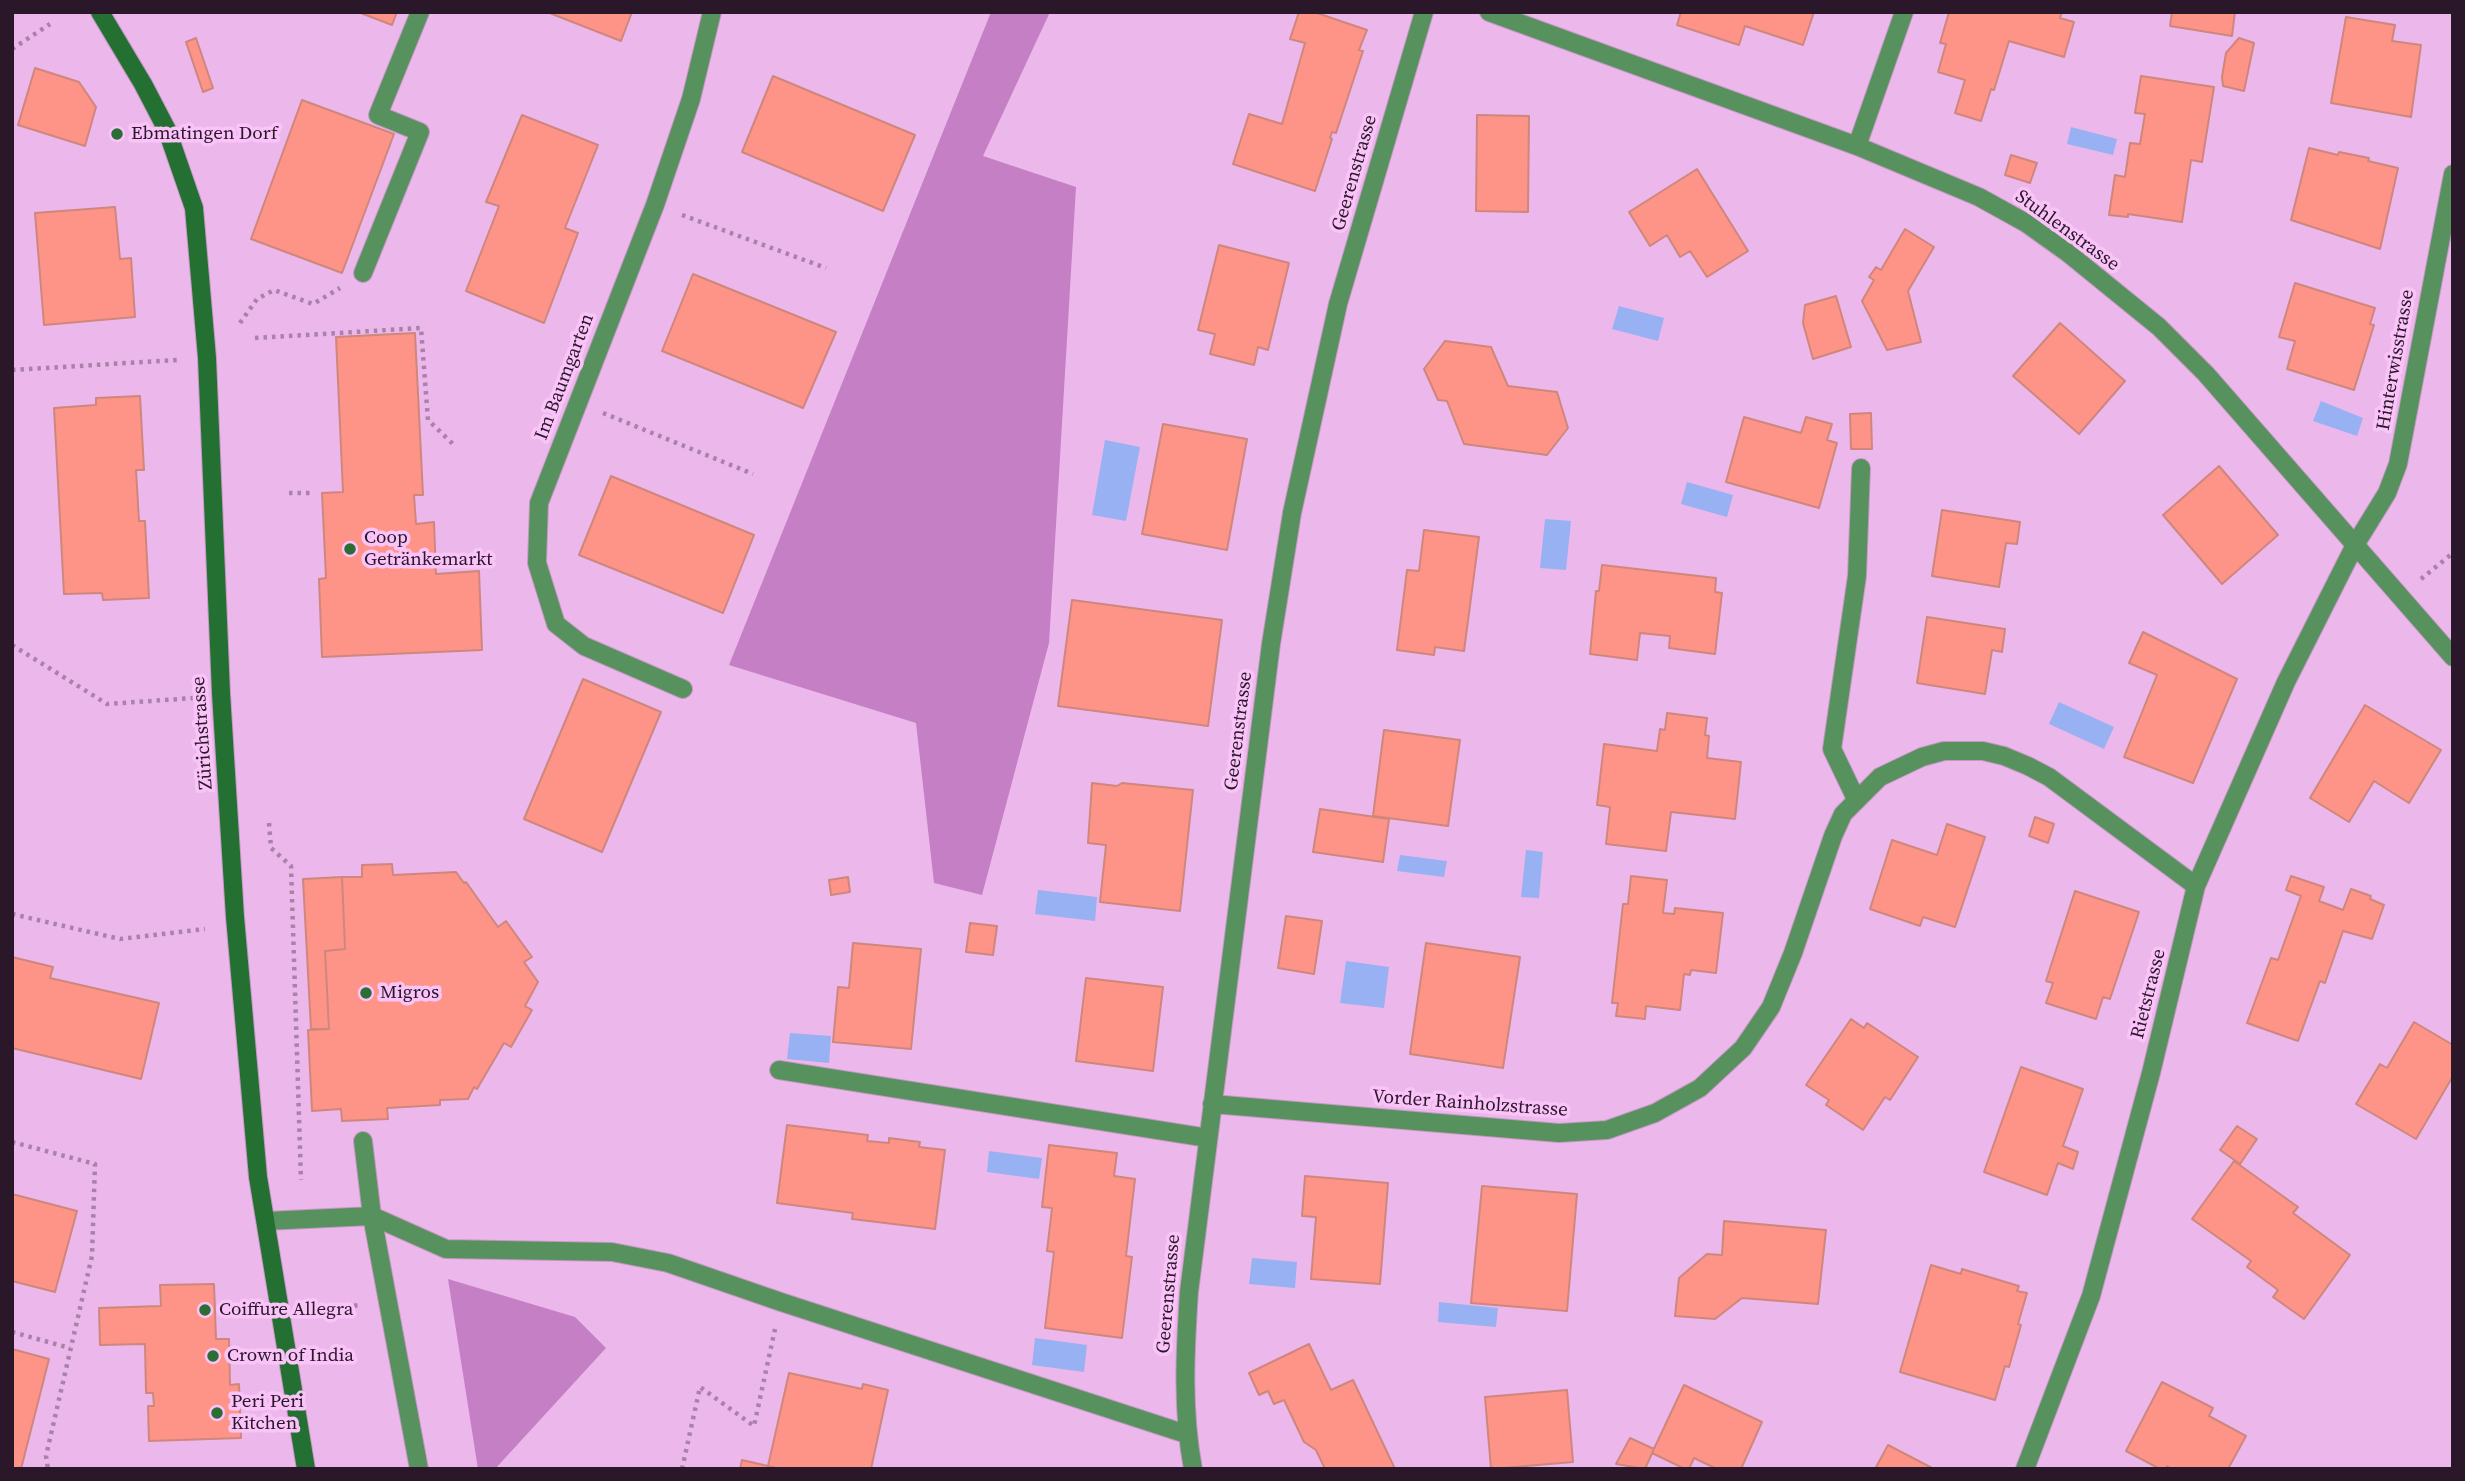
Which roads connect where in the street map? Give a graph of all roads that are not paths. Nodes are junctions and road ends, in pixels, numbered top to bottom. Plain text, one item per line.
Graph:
1 (100, 12) edge
2 (420, 12) edge
3 (712, 12) edge
4 (1424, 12) edge
5 (1489, 12) edge
6 (1904, 12) edge
7 (1857, 146) junction
8 (2453, 174) edge
9 (363, 274) dead end
10 (1861, 468) dead end
11 (2355, 545) junction
12 (2453, 657) edge
13 (683, 689) dead end
14 (1856, 799) junction
15 (2196, 886) junction
16 (779, 1070) dead end
17 (1212, 1104) junction
18 (1208, 1138) junction
19 (363, 1141) dead end
20 (372, 1216) junction
21 (265, 1221) junction
22 (1186, 1434) junction
23 (306, 1469) edge
24 (419, 1469) edge
25 (1193, 1469) edge
26 (2025, 1469) edge

1 - 21 main road, Zürichstrasse
2 - 9 street
3 - 13 street, Im Baumgarten
4 - 17 street, Geerenstrasse
5 - 7 street, Stuhlenstrasse
6 - 7 street
7 - 11 street, Stuhlenstrasse
8 - 11 street, Hinterwisstrasse
10 - 14 street
11 - 12 street, Stuhlenstrasse
11 - 15 street, Rietstrasse
14 - 15 street, Vorder Rainholzstrasse
14 - 17 street, Vorder Rainholzstrasse
15 - 26 street, Rietstrasse
16 - 18 street
17 - 18 street, Geerenstrasse
18 - 22 street, Geerenstrasse
19 - 20 street
20 - 21 street
20 - 22 street
20 - 24 street
21 - 23 main road, Zürichstrasse
22 - 25 street, Geerenstrasse

